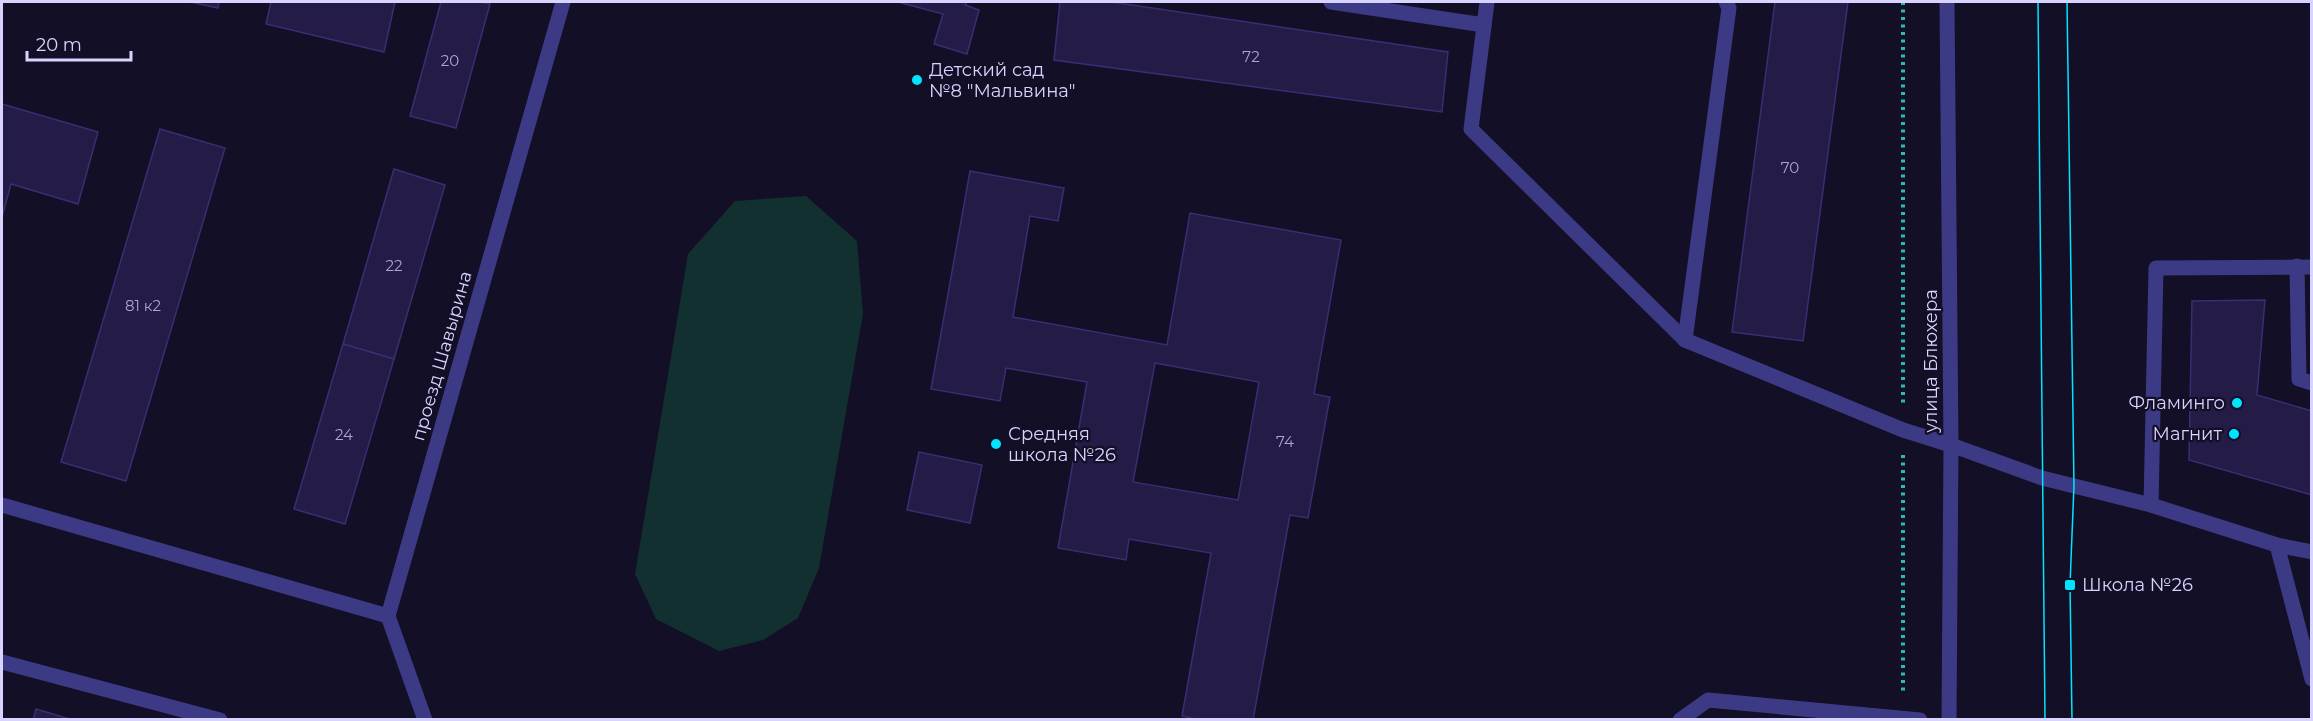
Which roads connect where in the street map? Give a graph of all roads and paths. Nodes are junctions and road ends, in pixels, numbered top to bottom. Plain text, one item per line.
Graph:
1 (563, 2) edge
2 (1331, 2) edge
3 (1487, 2) edge
4 (1726, 2) edge
5 (1903, 2) edge
6 (1947, 2) edge
7 (1484, 25) junction
8 (2304, 266) edge
9 (1685, 340) junction
10 (2312, 382) edge
11 (1903, 430) junction
12 (1951, 444) junction
13 (2, 505) edge
14 (2151, 505) junction
15 (2277, 545) junction
16 (2312, 552) edge
17 (388, 616) junction
18 (2, 662) edge
19 (2312, 679) edge
20 (1903, 718) junction
21 (220, 720) edge
22 (425, 720) edge
23 (1680, 720) edge
24 (1920, 720) edge
25 (1949, 720) edge

1 - 17 street, проезд Шавырина
2 - 7 street
3 - 7 street
4 - 9 street
5 - 11 path
6 - 12 street, улица Блюхера
7 - 9 street
8 - 10 street
8 - 14 street
9 - 11 street
11 - 12 street
11 - 20 path
12 - 14 street
12 - 25 street, улица Блюхера
13 - 17 street
14 - 15 street
15 - 16 street
15 - 19 street
17 - 22 street
18 - 21 street
20 - 23 street
20 - 24 street

